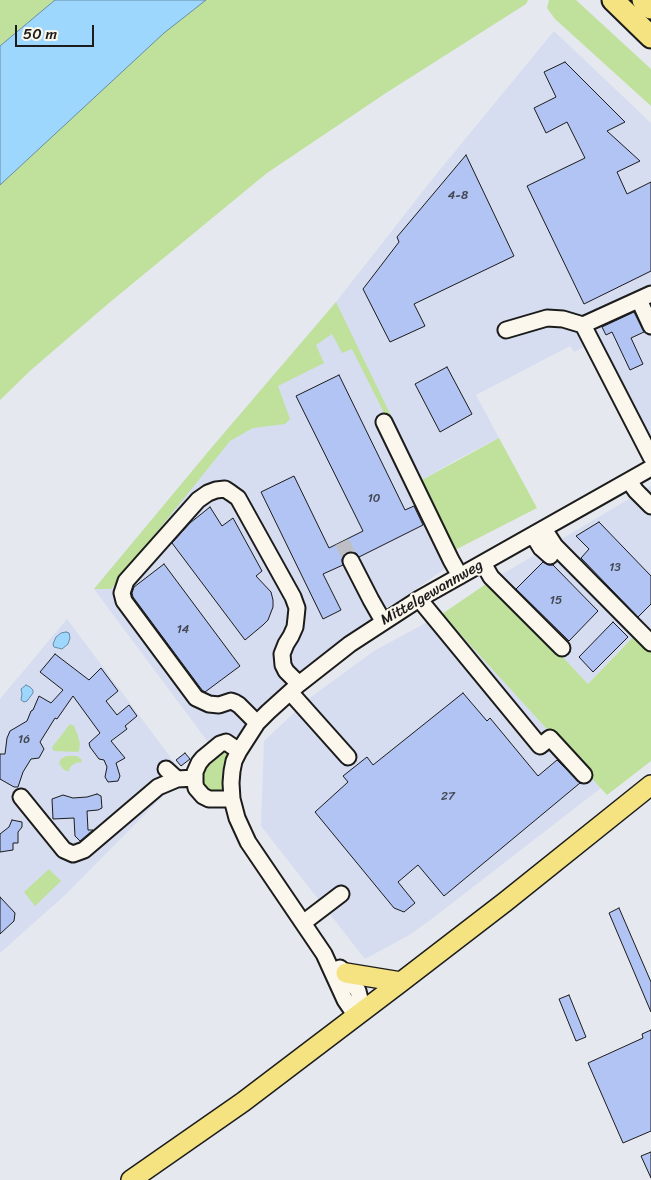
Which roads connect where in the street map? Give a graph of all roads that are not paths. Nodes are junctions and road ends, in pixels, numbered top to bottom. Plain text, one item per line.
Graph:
1 (643, 0) edge
2 (616, 2) edge
3 (651, 8) edge
4 (651, 37) edge
5 (645, 297) edge
6 (583, 325) junction
7 (651, 326) edge
8 (506, 330) dead end
9 (384, 422) dead end
10 (651, 457) edge
11 (651, 468) edge
12 (633, 479) junction
13 (651, 495) edge
14 (651, 506) edge
15 (538, 532) junction
16 (550, 556) dead end
17 (351, 560) tunnel mouth
18 (483, 563) junction
19 (460, 576) junction
20 (419, 599) junction
21 (383, 622) junction
22 (648, 634) edge
23 (562, 648) dead end
24 (295, 688) junction
25 (257, 723) junction
26 (238, 751) junction
27 (348, 757) dead end
28 (584, 775) dead end
29 (195, 778) junction
30 (651, 785) edge
31 (21, 797) dead end
32 (232, 799) junction
33 (341, 894) dead end
34 (303, 923) junction
35 (324, 954) junction
36 (346, 973) junction
37 (401, 982) junction
38 (360, 1014) junction
39 (131, 1180) edge

1 - 3 highway
2 - 4 highway
5 - 6 street
5 - 7 street
6 - 8 street
6 - 10 street
9 - 19 street
11 - 12 street, Mittelgewannweg
12 - 13 street
12 - 14 street
12 - 15 street, Mittelgewannweg
15 - 16 street
15 - 18 street, Mittelgewannweg
15 - 22 street
17 - 21 street
18 - 19 street, Mittelgewannweg
18 - 23 street
19 - 20 street, Mittelgewannweg
20 - 21 street, Mittelgewannweg
20 - 28 street
21 - 24 street, Mittelgewannweg
24 - 25 street, Mittelgewannweg
24 - 25 street
24 - 27 street
25 - 26 street, Mittelgewannweg
26 - 29 street
26 - 32 street, Mittelgewannweg
29 - 31 street
29 - 32 street
30 - 37 main road
32 - 34 street, Mittelgewannweg
33 - 34 street
34 - 35 street, Mittelgewannweg
35 - 36 street, Mittelgewannweg
35 - 38 street, Mittelgewannweg
36 - 37 main road
36 - 38 street, Mittelgewannweg
37 - 38 main road
38 - 39 main road

